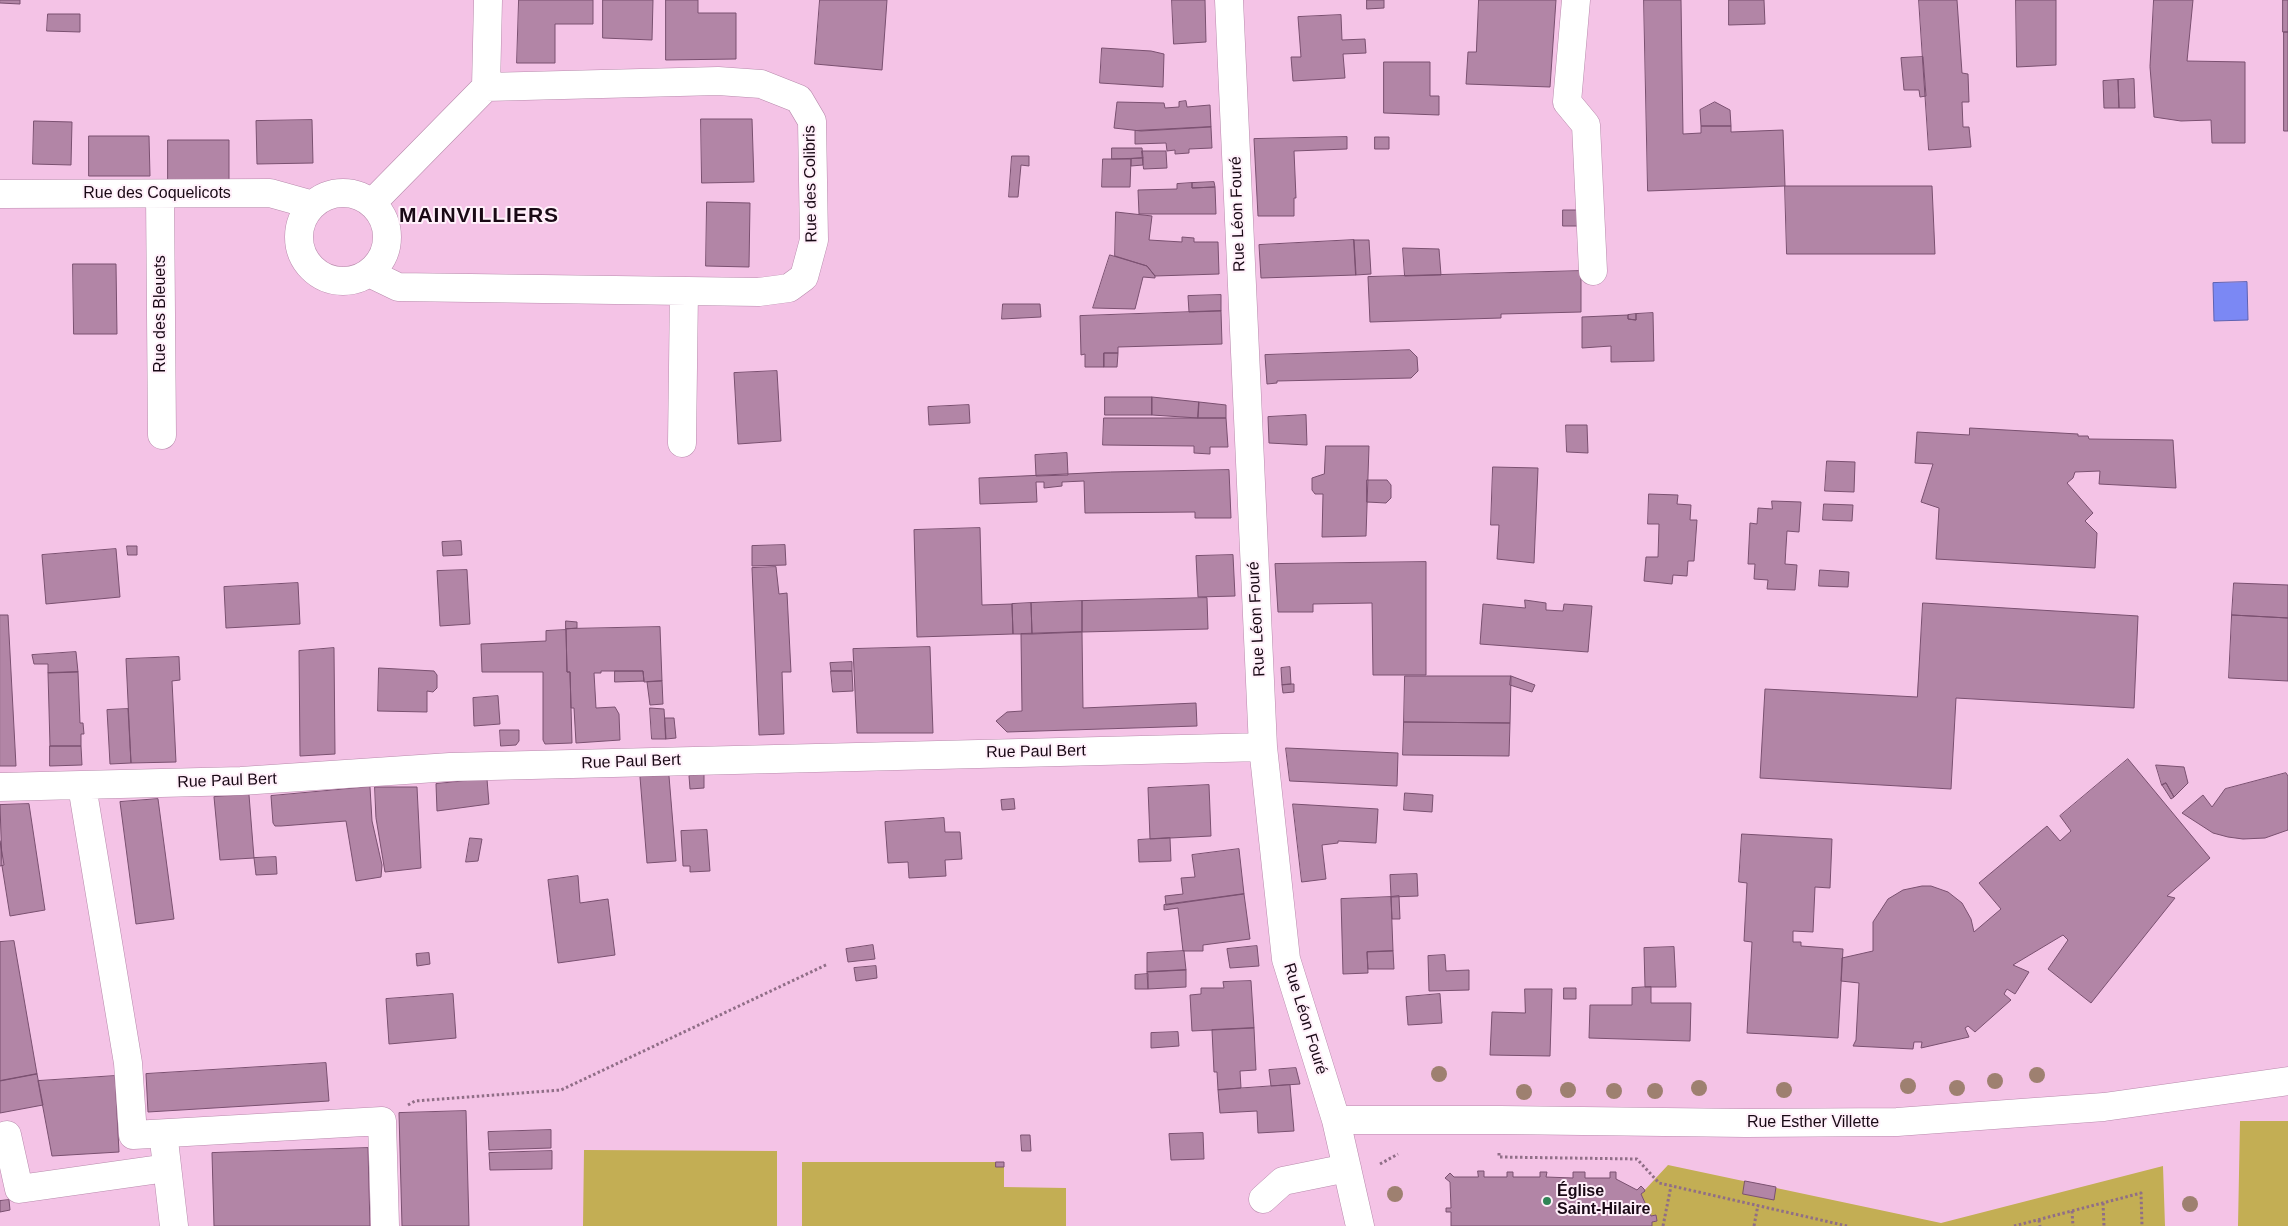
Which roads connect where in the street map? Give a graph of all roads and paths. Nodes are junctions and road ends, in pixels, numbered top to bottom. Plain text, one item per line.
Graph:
1 (488, 0) edge
2 (1230, 0) edge
3 (1576, 0) edge
4 (486, 87) junction
5 (0, 194) edge
6 (160, 194) junction
7 (372, 203) junction
8 (313, 205) junction
9 (1593, 271) dead end
10 (369, 273) junction
11 (684, 291) junction
12 (162, 435) dead end
13 (682, 443) dead end
14 (1263, 747) junction
15 (82, 786) junction
16 (0, 787) edge
17 (828, 964) dead end
18 (2288, 1080) edge
19 (1336, 1120) junction
20 (1500, 1120) junction
21 (382, 1121) junction
22 (164, 1133) junction
23 (0, 1137) edge
24 (167, 1168) junction
25 (1347, 1168) junction
26 (1671, 1186) junction
27 (1263, 1199) dead end
28 (2103, 1203) junction
29 (1758, 1206) junction
30 (2072, 1211) junction
31 (2039, 1220) junction
32 (1836, 1225) edge
33 (174, 1226) edge
34 (385, 1226) edge
35 (1360, 1226) edge
36 (1663, 1226) edge
37 (1754, 1226) edge
38 (1848, 1226) edge
39 (2014, 1226) edge
40 (2040, 1226) edge
41 (2073, 1226) edge
42 (2104, 1226) edge
43 (2142, 1226) edge

1 - 4 street
2 - 14 street, Rue Léon Fouré
3 - 9 street
4 - 7 street
4 - 11 street, Rue des Colibris
5 - 6 street, Rue des Coquelicots
6 - 8 street, Rue des Coquelicots
6 - 12 street, Rue des Bleuets
7 - 8 street
7 - 10 street
8 - 10 street
10 - 11 street, Rue des Colibris
11 - 13 street
14 - 15 street, Rue Paul Bert
14 - 19 street, Rue Léon Fouré
15 - 16 street, Rue Paul Bert
15 - 22 street
17 - 21 path
18 - 20 street, Rue Esther Villette
19 - 20 street, Rue Esther Villette
19 - 25 street, Rue Léon Fouré
20 - 26 path
21 - 22 street
21 - 34 street
22 - 24 street
23 - 24 street
24 - 33 street
25 - 27 street
25 - 35 street, Rue Léon Fouré
26 - 29 path
26 - 36 path
28 - 30 path
28 - 42 path
28 - 43 path
29 - 32 path
29 - 37 path
30 - 31 path
30 - 41 path
31 - 39 path
31 - 40 path
32 - 38 path

